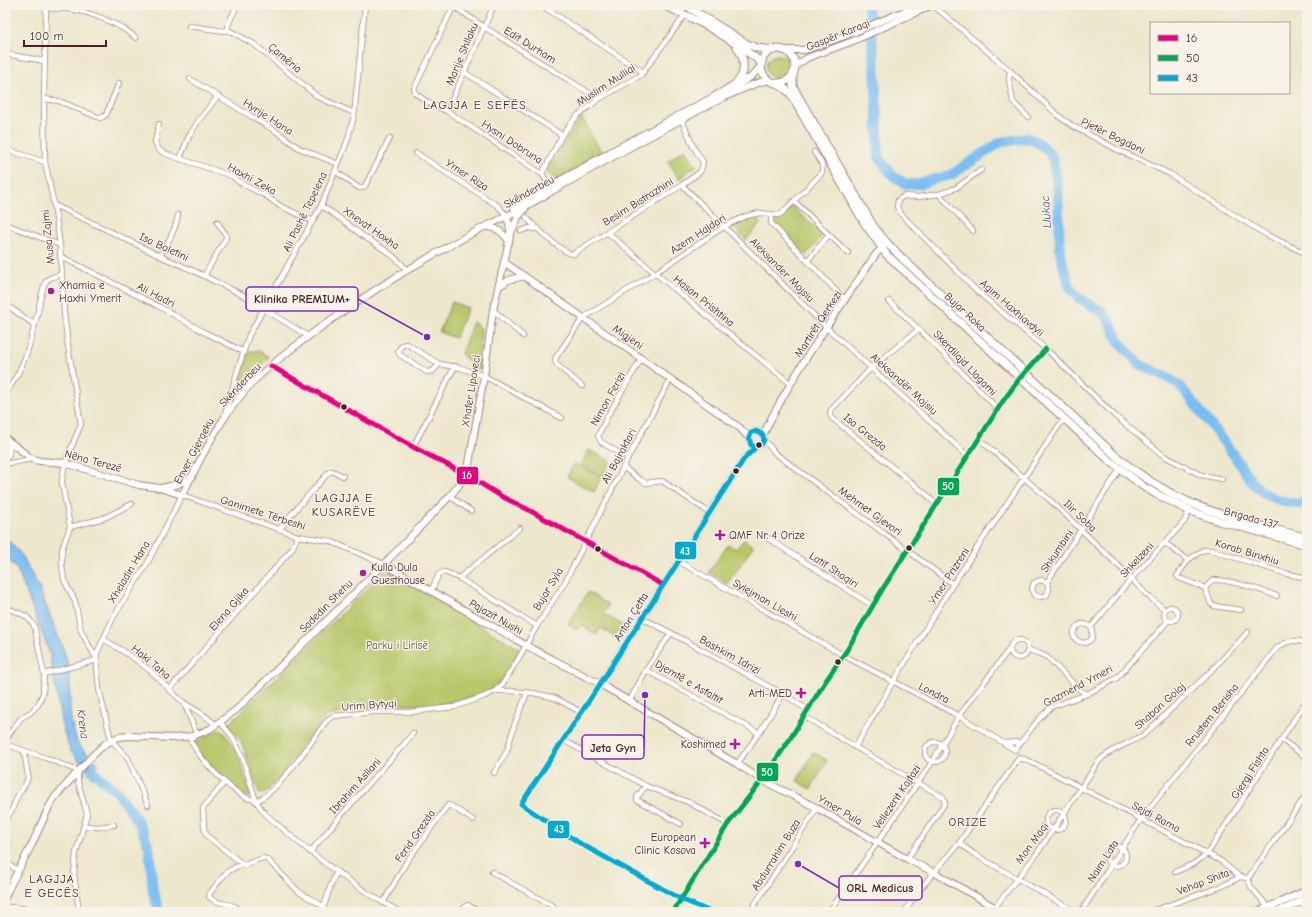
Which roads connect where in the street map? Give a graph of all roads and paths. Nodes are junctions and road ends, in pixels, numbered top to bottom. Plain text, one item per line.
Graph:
1 (237, 5) edge
2 (365, 5) edge
3 (453, 5) edge
4 (494, 5) edge
5 (541, 5) edge
6 (663, 5) edge
7 (685, 5) edge
8 (932, 5) edge
9 (914, 6) edge
10 (46, 7) edge
11 (685, 15) junction
12 (189, 26) dead end
13 (484, 27) junction
14 (228, 30) junction
15 (136, 38) dead end
16 (734, 44) junction
17 (776, 50) junction
18 (784, 50) junction
19 (5, 54) edge
20 (45, 62) junction
21 (762, 65) junction
22 (795, 66) junction
23 (1010, 71) junction
24 (464, 72) junction
25 (643, 72) junction
26 (793, 75) junction
27 (190, 79) dead end
28 (768, 80) junction
29 (119, 83) dead end
30 (776, 83) junction
31 (218, 96) junction
32 (716, 96) junction
33 (44, 99) junction
34 (599, 99) junction
35 (447, 111) junction
36 (354, 113) junction
37 (680, 117) junction
38 (1028, 117) dead end
39 (159, 124) dead end
40 (562, 135) junction
41 (390, 138) dead end
42 (5, 149) edge
43 (814, 152) dead end
44 (416, 153) dead end
45 (180, 158) junction
46 (45, 162) junction
47 (338, 164) junction
48 (981, 170) dead end
49 (335, 171) junction
50 (542, 174) junction
51 (682, 184) junction
52 (551, 188) junction
53 (939, 194) junction
54 (794, 201) junction
55 (54, 205) junction
56 (321, 206) junction
57 (528, 206) junction
58 (771, 214) junction
59 (178, 215) dead end
60 (506, 215) junction
61 (526, 217) dead end
62 (313, 220) junction
63 (217, 222) dead end
64 (5, 224) edge
65 (725, 226) junction
66 (484, 227) junction
67 (537, 229) junction
68 (973, 230) dead end
69 (520, 231) dead end
70 (607, 232) junction
71 (829, 235) junction
72 (510, 238) junction
73 (60, 245) junction
74 (884, 245) junction
75 (848, 253) dead end
76 (1307, 254) edge
77 (60, 256) junction
78 (160, 256) junction
79 (807, 261) junction
80 (504, 262) junction
81 (407, 270) junction
82 (655, 273) junction
83 (61, 274) junction
84 (204, 276) junction
85 (524, 276) junction
86 (498, 287) junction
87 (845, 300) junction
88 (889, 301) dead end
89 (5, 304) edge
90 (264, 309) junction
91 (492, 310) junction
92 (582, 318) junction
93 (35, 326) junction
94 (826, 327) junction
95 (919, 329) junction
96 (308, 336) junction
97 (523, 336) dead end
98 (1046, 349) junction
99 (244, 352) junction
100 (641, 359) junction
101 (439, 364) junction
102 (271, 366) junction
103 (455, 366) junction
104 (872, 367) junction
105 (1025, 372) junction
106 (484, 376) junction
107 (1020, 378) junction
108 (670, 380) junction
109 (792, 384) junction
110 (582, 386) dead end
111 (5, 393) edge
112 (996, 412) junction
113 (225, 416) junction
114 (562, 418) dead end
115 (1065, 419) junction
116 (740, 428) junction
117 (759, 438) junction
118 (979, 439) junction
119 (7, 440) edge
120 (749, 440) junction
121 (414, 447) junction
122 (968, 456) junction
123 (628, 458) junction
124 (32, 459) junction
125 (744, 459) junction
126 (5, 462) edge
127 (65, 463) junction
128 (623, 467) junction
129 (1120, 469) junction
130 (343, 476) dead end
131 (467, 476) junction
132 (192, 477) junction
133 (1025, 478) junction
134 (1222, 479) dead end
135 (160, 488) junction
136 (182, 495) junction
137 (450, 496) junction
138 (132, 504) dead end
139 (936, 505) junction
140 (1191, 508) junction
141 (471, 511) dead end
142 (710, 513) junction
143 (70, 528) junction
144 (520, 528) dead end
145 (279, 530) junction
146 (1082, 530) junction
147 (298, 536) junction
148 (766, 537) dead end
149 (1307, 538) edge
150 (585, 542) junction
151 (1165, 543) junction
152 (1307, 545) edge
153 (908, 550) junction
154 (1188, 560) junction
155 (678, 561) junction
156 (384, 564) junction
157 (458, 578) junction
158 (1307, 578) edge
159 (1131, 579) junction
160 (1047, 582) dead end
161 (953, 584) junction
162 (663, 585) junction
163 (1205, 588) junction
164 (431, 591) junction
165 (1276, 596) dead end
166 (873, 606) junction
167 (5, 607) edge
168 (1165, 610) junction
169 (1241, 610) dead end
170 (642, 618) junction
171 (1168, 621) junction
172 (537, 626) junction
173 (1091, 627) junction
174 (1248, 632) dead end
175 (671, 633) junction
176 (103, 639) junction
177 (1307, 644) edge
178 (526, 646) junction
179 (1010, 648) junction
180 (1028, 650) junction
181 (843, 655) junction
182 (97, 660) junction
183 (646, 670) junction
184 (44, 674) junction
185 (893, 682) junction
186 (600, 684) junction
187 (169, 690) junction
188 (495, 691) junction
189 (527, 693) junction
190 (783, 694) junction
191 (1087, 694) junction
192 (1307, 700) edge
193 (629, 702) junction
194 (184, 703) junction
195 (808, 710) junction
196 (581, 712) junction
197 (804, 716) junction
198 (959, 716) junction
199 (218, 724) junction
200 (413, 732) dead end
201 (759, 733) junction
202 (197, 735) junction
203 (189, 737) junction
204 (111, 740) junction
205 (563, 740) junction
206 (1282, 740) junction
207 (1020, 742) junction
208 (1004, 743) junction
209 (5, 744) edge
210 (942, 745) junction
211 (855, 747) junction
212 (1015, 750) joint
213 (24, 751) junction
214 (1307, 758) edge
215 (932, 762) junction
216 (737, 764) junction
217 (80, 769) junction
218 (494, 773) dead end
219 (762, 780) junction
220 (225, 782) junction
221 (917, 782) junction
222 (646, 786) junction
223 (1081, 787) junction
224 (1307, 794) edge
225 (256, 801) junction
226 (148, 805) dead end
227 (816, 808) junction
228 (1064, 814) junction
229 (1140, 819) junction
230 (473, 820) dead end
231 (5, 821) edge
232 (681, 824) dead end
233 (728, 824) junction
234 (114, 825) dead end
235 (84, 826) junction
236 (1053, 830) junction
237 (878, 843) junction
238 (959, 843) junction
239 (1122, 848) junction
240 (310, 852) junction
241 (1207, 854) junction
242 (907, 859) junction
243 (5, 862) edge
244 (244, 865) junction
245 (1111, 865) junction
246 (19, 871) junction
247 (337, 871) junction
248 (492, 872) dead end
249 (1175, 872) dead end
250 (935, 873) junction
251 (1240, 877) junction
252 (1248, 878) junction
253 (1017, 879) junction
254 (6, 891) edge
255 (1307, 891) edge
256 (5, 898) edge
257 (682, 899) junction
258 (1307, 899) edge
259 (383, 903) junction
260 (323, 906) junction
261 (236, 907) dead end
262 (5, 908) edge
263 (1269, 908) junction
264 (992, 909) edge
265 (50, 912) edge
266 (79, 912) edge
267 (322, 912) edge
268 (400, 912) edge
269 (460, 912) edge
270 (480, 912) edge
271 (563, 912) edge
272 (673, 912) edge
273 (711, 912) edge
274 (750, 912) edge
275 (829, 912) edge
276 (905, 912) edge
277 (1003, 912) edge
278 (1076, 912) edge
279 (1081, 912) edge
280 (1149, 912) edge
281 (1258, 912) edge
282 (1278, 912) edge

1 - 14 street
2 - 36 street, Ali Pashë Tepelena
3 - 13 street, Edit Durham
3 - 35 street, Hysni Dobruna
4 - 13 street, Marije Shllaku
5 - 25 street
6 - 11 main road
7 - 17 main road
8 - 22 street, Gaspër Karaqi
8 - 23 street, Pjetër Bogdani
9 - 18 street, Gaspër Karaqi
10 - 15 street
10 - 20 street, Musa Zajmi
11 - 16 main road
11 - 25 street, Muslim Mulliqi
12 - 14 street
13 - 24 street, Marije Shllaku
13 - 34 street, Edit Durham
14 - 36 street, Çamëria
16 - 21 main road
16 - 32 main road
17 - 18 main road
17 - 21 main road
18 - 22 main road
19 - 20 street
20 - 33 street, Musa Zajmi
21 - 28 main road
21 - 32 street, Skënderbeu
22 - 26 main road
23 - 38 street
23 - 76 street, Pjetër Bogdani
24 - 35 street, Marije Shllaku
24 - 40 street
25 - 34 street, Muslim Mulliqi
26 - 30 main road
26 - 74 main road, Bujar Roka
27 - 31 street, Hyrije Hana
28 - 30 main road
28 - 37 street, Skënderbeu
29 - 33 street
30 - 74 main road, Bujar Roka
31 - 45 street
31 - 47 street, Hyrije Hana
32 - 37 street, Skënderbeu
33 - 46 street, Musa Zajmi
34 - 40 street, Muslim Mulliqi
35 - 50 street, Hysni Dobruna
36 - 47 street, Ali Pashë Tepelena
37 - 51 street, Besim Bistrazhini
37 - 52 street, Skënderbeu
39 - 45 street, Haxhi Zeka
40 - 50 street, Muslim Mulliqi
41 - 49 street
42 - 46 street
43 - 54 street, Azem Hajdari
44 - 60 street, Ymer Riza
45 - 62 street, Haxhi Zeka
46 - 55 street, Musa Zajmi
47 - 49 street, Ali Pashë Tepelena
48 - 53 street, Agim Haxhiavdyli
49 - 56 street, Ali Pashë Tepelena
50 - 52 street, Hysni Dobruna
51 - 65 street, Aleksander Mojsiu
51 - 70 street, Besim Bistrazhini
52 - 57 street, Skënderbeu
52 - 60 street, Skënderbeu
53 - 68 street
53 - 98 street, Agim Haxhiavdyli
54 - 58 street, Azem Hajdari
54 - 71 street
55 - 73 street, Musa Zajmi
55 - 78 street, Isa Boletini
56 - 62 street, Ali Pashë Tepelena
56 - 81 street, Xhevat Hoxha
57 - 60 street, Skënderbeu
57 - 72 street
58 - 65 street, Azem Hajdari
58 - 79 street
59 - 78 street
60 - 66 street, Skënderbeu
60 - 72 street, Xhafer Lipoveci
61 - 67 street
62 - 90 street, Ali Pashë Tepelena
63 - 84 street
64 - 73 street
65 - 82 street, Azem Hajdari
65 - 94 street, Aleksander Mojsiu
66 - 72 street
66 - 81 street, Skënderbeu
67 - 69 street
67 - 70 street, Besim Bistrazhini
70 - 82 street, Hasan Prishtina
71 - 75 street
71 - 79 street
72 - 80 street, Xhafer Lipoveci
73 - 77 street, Musa Zajmi
74 - 87 street, Martirët Qerkezi
74 - 105 main road, Bujar Roka
74 - 107 main road, Bujar Roka
77 - 83 street, Musa Zajmi
77 - 99 street, Ali Hadri
78 - 84 street, Isa Boletini
79 - 87 street
80 - 85 street, Migjeni
80 - 86 street, Xhafer Lipoveci
81 - 96 street, Skënderbeu
82 - 92 street, Azem Hajdari
82 - 109 street, Hasan Prishtina
83 - 93 street
83 - 127 street, Musa Zajmi
84 - 90 street, Isa Boletini
85 - 86 street
85 - 92 street, Migjeni
86 - 91 street, Xhafer Lipoveci
87 - 94 street, Martirët Qerkezi
88 - 95 street, Skerdilajd Llagami
89 - 93 street
90 - 96 street
90 - 99 street, Ali Pashë Tepelena
91 - 97 street
91 - 106 street, Xhafer Lipoveci
92 - 100 street, Migjeni
92 - 110 street
93 - 111 street
94 - 104 street, Aleksandër Mojsiu
94 - 109 street, Martirët Qerkezi
95 - 104 street, Skerdilajd Llagami
95 - 112 street, Skerdilajd Llagami
96 - 102 street, Skënderbeu
98 - 105 street
98 - 134 street, Agim Haxhiavdyli
99 - 113 street, Ali Pashë Tepelena
100 - 108 street, Migjeni
100 - 123 street, Nimon Ferizi
101 - 101 street
101 - 103 street
102 - 113 street, Skënderbeu
102 - 121 street
103 - 106 street
103 - 121 street
104 - 122 street, Aleksandër Mojsiu
104 - 139 street, Isa Grezda
105 - 107 street
105 - 140 main road, Bujar Roka
106 - 114 street
106 - 131 street, Xhafer Lipoveci
107 - 112 street
107 - 115 main road, Bujar Roka
108 - 116 street, Migjeni
108 - 123 street, Ali Bajraktari
109 - 117 street, Martirët Qerkezi
112 - 118 street
113 - 132 street, Enver Gjerqeku
115 - 129 main road, Bujar Roka
115 - 133 street, Ymer Prizreni
116 - 117 street, Migjeni
116 - 120 street, Migjeni
117 - 120 street, Migjeni
117 - 120 street, Anton Çetta
117 - 125 street, Anton Çetta
117 - 153 street, Mehmet Gjevori
118 - 122 street
118 - 133 street, Ilir Soba
119 - 124 street, Nëna Terezë
119 - 126 street
120 - 125 street, Anton Çetta
121 - 131 street
122 - 139 street
123 - 128 street, Ali Bajraktari
124 - 126 street
124 - 127 street, Nëna Terezë
125 - 142 street, Anton Çetta
127 - 135 street, Nëna Terezë
127 - 143 street, Musa Zajmi
128 - 142 street
128 - 150 street, Ali Bajraktari
129 - 140 main road, Bujar Roka
129 - 146 street, Shkumbini
130 - 145 street
131 - 137 street, Sadedin Shehu
131 - 150 street
132 - 135 street
132 - 136 street, Enver Gjerqeku
133 - 146 street, Ilir Soba
133 - 161 street, Ymer Prizreni
135 - 136 street, Nëna Terezë
136 - 145 street, Ganimete Tërbeshi
136 - 176 street, Xheladin Hana
137 - 141 street
137 - 156 street, Sadedin Shehu
138 - 143 street
139 - 153 street
140 - 149 main road, Brigada 137
140 - 151 street, Shkelzeni
140 - 152 main road, Brigada 137
142 - 155 street, Anton Çetta
143 - 182 street
144 - 157 street
145 - 147 street, Ganimete Tërbeshi
146 - 159 street, Ilir Soba
146 - 160 street, Shkumbini
147 - 156 street, Ganimete Tërbeshi
147 - 187 street, Elena Gjika
148 - 166 street, Latif Shaqiri
150 - 162 street
150 - 172 street, Bujar Syla
151 - 154 street
151 - 159 street, Shkelzeni
153 - 161 street, Mehmet Gjevori
153 - 166 street
154 - 158 street, Korab Binxhiu
154 - 163 street
155 - 162 street, Anton Çetta
155 - 181 street, Sylejman Lleshi
156 - 164 street, Pajazit Nushi
156 - 199 street, Sadedin Shehu
157 - 164 street
157 - 172 street
159 - 168 street, Ilir Soba
159 - 173 street, Shkelzeni
161 - 185 street, Ymer Prizreni
162 - 170 street, Anton Çetta
163 - 165 street
163 - 169 street
164 - 178 street, Pajazit Nushi
166 - 181 street
167 - 184 street
168 - 171 street
168 - 171 street
170 - 175 street, Bashkim Idrizi
170 - 186 street, Anton Çetta
171 - 191 street, Gazmend Ymeri
172 - 178 street, Bujar Syla
173 - 173 street, Shkelzeni
174 - 223 street, Shaban Golaj
175 - 183 street, Djemtë e Asfaltit
175 - 190 street, Bashkim Idrizi
176 - 182 street, Xheladin Hana
176 - 187 street, Haki Taha
177 - 229 street, Rrustem Berisha
178 - 186 street, Pajazit Nushi
178 - 188 street, Urim Bytyqi
179 - 180 street
179 - 180 street
179 - 198 street, Vellezerit Kajtazi
180 - 191 street
181 - 185 street, Londra
181 - 195 street
182 - 184 street
182 - 204 street, Xheladin Hana
183 - 193 street
183 - 201 street, Djemtë e Asfaltit
184 - 209 street
185 - 198 street, Londra
185 - 211 street, Ymer Prizreni
186 - 193 street, Pajazit Nushi
186 - 196 street
187 - 194 street, Haki Taha
188 - 189 street, Urim Bytyqi
188 - 225 street, Urim Bytyqi
189 - 196 street, Urim Bytyqi
189 - 218 street
190 - 195 street, Bashkim Idrizi
190 - 201 street
191 - 207 street, Gazmend Ymeri
192 - 206 street, Gjergj Fishta
193 - 216 street, Ymer Pula
194 - 199 street, Haki Taha
194 - 202 street, Haki Taha
195 - 197 street
196 - 205 street
197 - 211 street
197 - 219 street
198 - 208 street, Londra
198 - 210 street, Vellezerit Kajtazi
199 - 202 street, Sadedin Shehu
199 - 225 street
200 - 240 street, Ibrahim Asllani
201 - 216 street
202 - 203 street, Sadedin Shehu
203 - 204 street, Sadedin Shehu
203 - 220 street
204 - 217 street
204 - 226 street
205 - 222 street
205 - 257 street
206 - 214 street
206 - 241 street, Gjergj Fishta
207 - 208 street
207 - 212 street, Gazmend Ymeri
208 - 212 street, Londra
209 - 213 street
210 - 215 street, Vellezerit Kajtazi
210 - 215 street, Vellezerit Kajtazi
210 - 215 street, Vellezerit Kajtazi
211 - 221 street
213 - 217 street
213 - 231 street
215 - 221 street, Vellezerit Kajtazi
216 - 219 street, Ymer Pula
217 - 235 street
217 - 246 street
219 - 227 street, Ymer Pula
219 - 233 street
220 - 225 street
220 - 244 street
221 - 237 street, Vellezerit Kajtazi
221 - 242 street
222 - 232 street
222 - 233 street
223 - 228 street, Mon Maqi
223 - 229 street, Sejdi Rama
223 - 238 street, Sejdi Rama
224 - 252 street
225 - 240 street
227 - 237 street, Ymer Pula
227 - 274 street, Abdurrahim Buza
228 - 236 street, Mon Maqi
228 - 236 street
229 - 239 street, Naim Lata
229 - 241 street, Sejdi Rama
230 - 259 street, Ferid Grezda
233 - 257 street
234 - 235 street
235 - 266 street
236 - 253 street, Mon Maqi
237 - 242 street, Ymer Pula
237 - 275 street, Vellezerit Kajtazi
238 - 250 street
238 - 253 street
239 - 245 street, Naim Lata
239 - 245 street
239 - 245 street
240 - 247 street
241 - 249 street
241 - 251 street, Sejdi Rama
242 - 250 street, Ymer Pula
243 - 246 street
244 - 260 street
244 - 261 street
245 - 279 street, Naim Lata
246 - 254 street
247 - 259 street
247 - 260 street
248 - 271 street
250 - 264 street, Ymer Pula
250 - 276 street
251 - 252 street
251 - 280 street, Vehap Shita
252 - 263 street
253 - 264 street, Mon Maqi
253 - 278 street
254 - 256 street
255 - 263 main road
257 - 272 street
257 - 273 street
258 - 282 main road
259 - 268 street
260 - 267 street
262 - 265 street
263 - 281 main road
264 - 277 street, Ymer Pula
269 - 270 street

